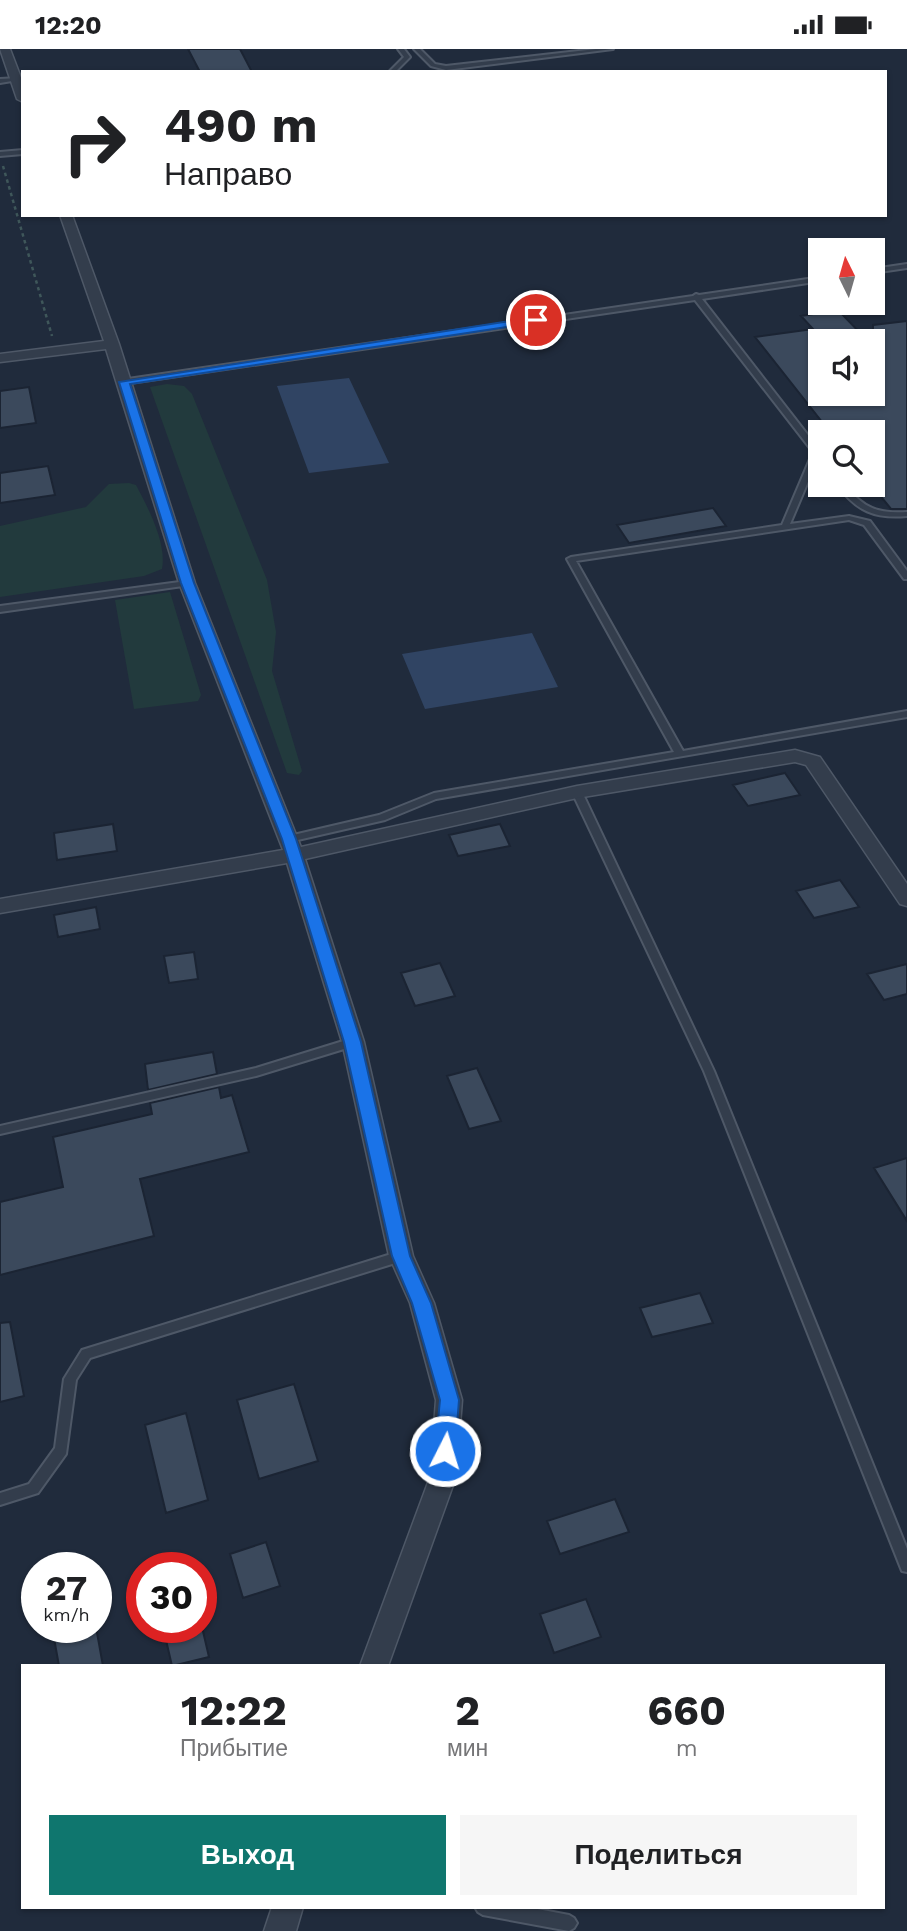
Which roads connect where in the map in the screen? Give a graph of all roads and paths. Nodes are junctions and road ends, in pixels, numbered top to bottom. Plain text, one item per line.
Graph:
1 (5, 49) edge
2 (401, 49) edge
3 (417, 49) edge
4 (610, 49) edge
5 (394, 70) edge
6 (16, 79) junction
7 (0, 81) edge
8 (21, 93) edge
9 (21, 152) edge
10 (0, 155) edge
11 (67, 217) edge
12 (907, 266) edge
13 (886, 269) edge
14 (808, 281) edge
15 (696, 296) junction
16 (52, 336) dead end
17 (112, 344) junction
18 (0, 358) edge
19 (124, 382) junction
20 (808, 440) edge
21 (808, 478) edge
22 (849, 497) edge
23 (907, 514) edge
24 (785, 527) junction
25 (907, 577) edge
26 (187, 583) junction
27 (0, 609) edge
28 (907, 714) edge
29 (680, 754) junction
30 (577, 792) junction
31 (291, 847) junction
32 (907, 899) edge
33 (0, 906) edge
34 (353, 1042) junction
35 (0, 1130) edge
36 (401, 1256) junction
37 (0, 1499) edge
38 (907, 1566) edge
39 (375, 1664) edge
40 (287, 1909) edge
41 (495, 1909) edge
42 (569, 1923) dead end
43 (280, 1931) edge

1 - 6 street
2 - 5 lane
3 - 4 lane
6 - 7 lane
6 - 8 street
9 - 10 lane
10 - 16 path
11 - 17 street
12 - 13 lane
14 - 15 lane
15 - 19 lane
15 - 20 lane
17 - 18 street
17 - 19 street
19 - 26 street
21 - 24 lane
22 - 23 lane
24 - 25 lane
24 - 29 lane
26 - 27 lane
26 - 31 street
28 - 29 lane
29 - 31 lane
30 - 31 street
30 - 32 street
30 - 38 lane
31 - 33 street
31 - 34 street
34 - 35 lane
34 - 36 street
36 - 37 lane
36 - 39 street
40 - 43 street
41 - 42 lane

